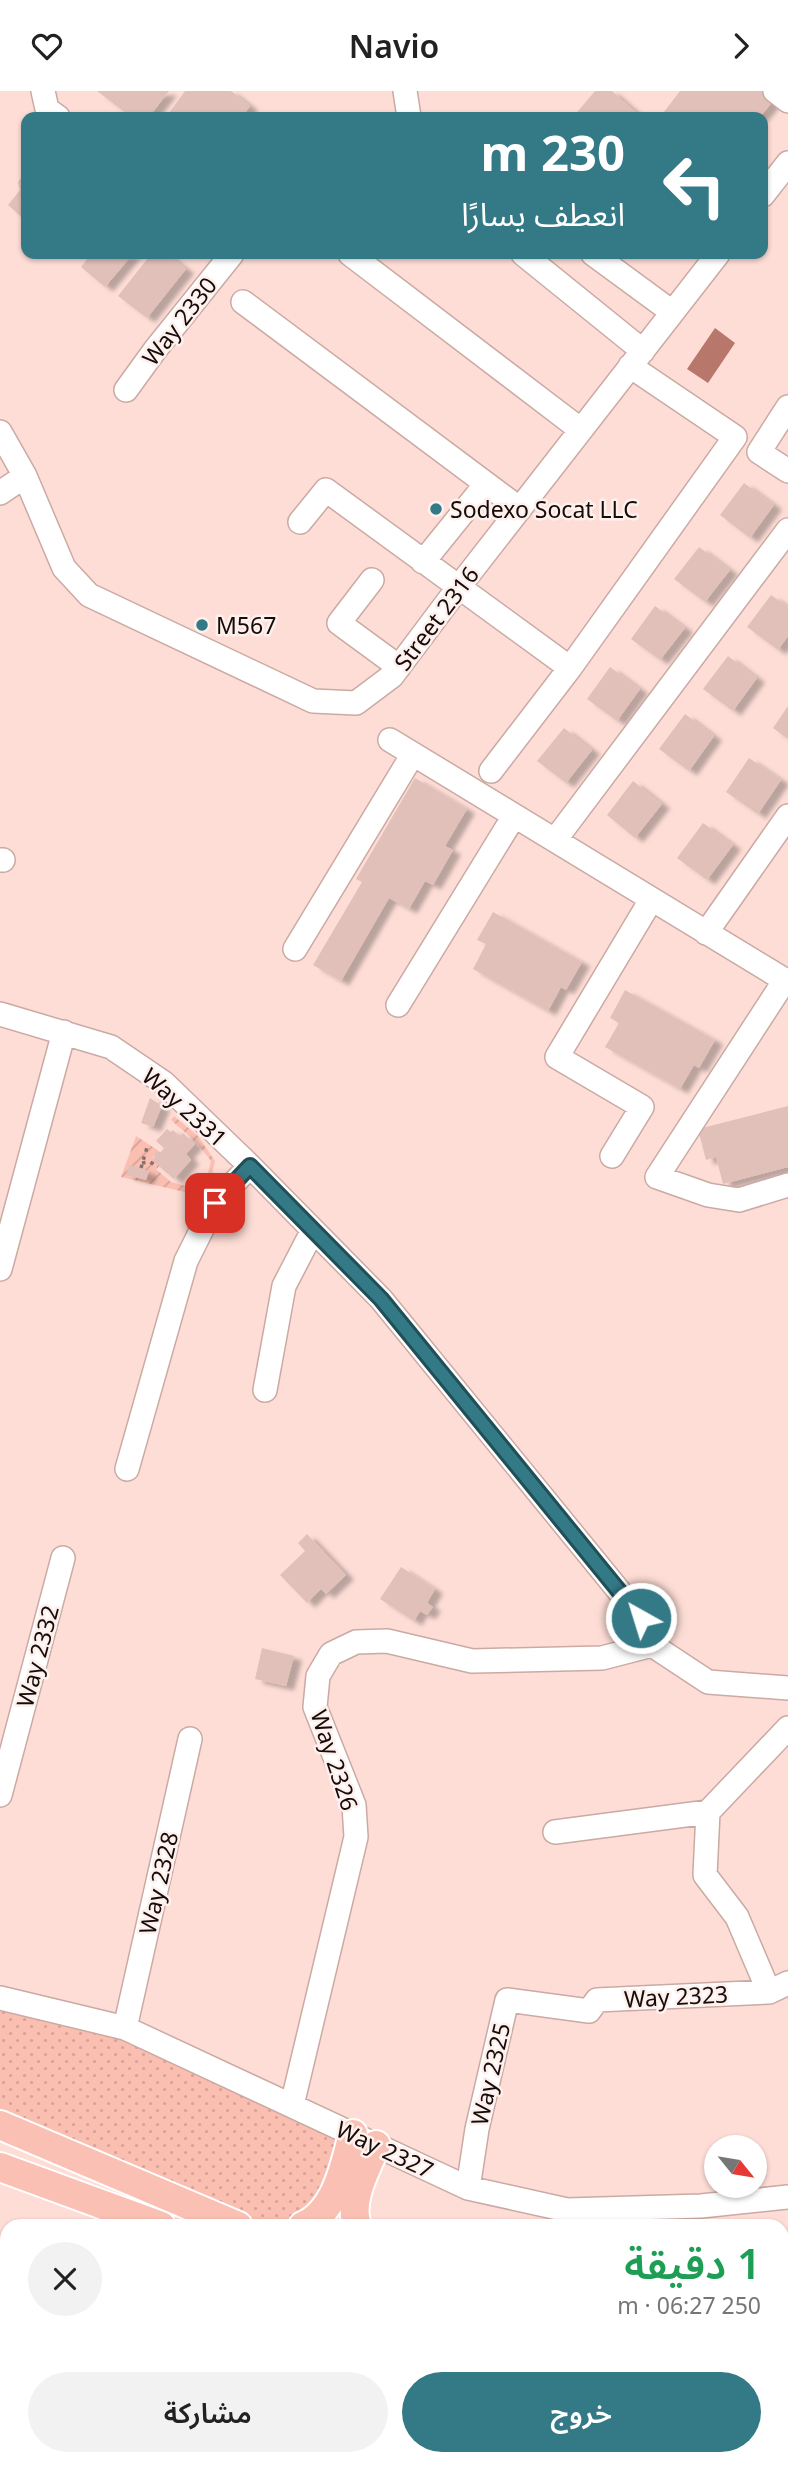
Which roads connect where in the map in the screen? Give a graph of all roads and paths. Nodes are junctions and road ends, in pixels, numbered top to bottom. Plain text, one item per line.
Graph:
1 (43, 91) edge
2 (405, 91) edge
3 (775, 91) edge
4 (788, 101) edge
5 (51, 112) edge
6 (408, 112) edge
7 (788, 163) edge
8 (768, 189) edge
9 (228, 259) edge
10 (357, 259) edge
11 (528, 259) edge
12 (600, 259) edge
13 (714, 259) edge
14 (243, 302) dead end
15 (672, 312) junction
16 (636, 358) junction
17 (126, 390) dead end
18 (788, 407) edge
19 (581, 430) junction
20 (0, 432) edge
21 (788, 471) edge
22 (25, 476) junction
23 (486, 484) junction
24 (0, 493) edge
25 (520, 509) junction
26 (300, 521) dead end
27 (788, 530) edge
28 (423, 562) junction
29 (372, 580) dead end
30 (458, 588) junction
31 (399, 667) junction
32 (570, 668) junction
33 (390, 740) dead end
34 (413, 754) junction
35 (491, 771) dead end
36 (514, 816) junction
37 (788, 816) edge
38 (555, 840) junction
39 (651, 900) junction
40 (706, 933) junction
41 (295, 949) dead end
42 (787, 981) edge
43 (398, 1005) dead end
44 (0, 1014) edge
45 (64, 1032) junction
46 (148, 1144) dead end
47 (612, 1156) dead end
48 (250, 1166) junction
49 (158, 1167) dead end
50 (788, 1185) edge
51 (313, 1230) junction
52 (0, 1269) edge
53 (265, 1389) dead end
54 (127, 1469) dead end
55 (63, 1558) dead end
56 (652, 1645) junction
57 (788, 1689) edge
58 (788, 1728) edge
59 (190, 1739) dead end
60 (0, 1795) edge
61 (708, 1812) junction
62 (555, 1832) dead end
63 (779, 1988) edge
64 (0, 1998) edge
65 (589, 2011) joint
66 (125, 2028) junction
67 (292, 2105) junction
68 (0, 2126) edge
69 (365, 2139) junction
70 (0, 2167) edge
71 (468, 2187) junction
72 (788, 2197) edge
73 (93, 2201) junction
74 (120, 2219) edge
75 (142, 2219) edge
76 (220, 2219) edge
77 (315, 2219) edge
78 (355, 2219) edge

1 - 5 street
2 - 6 street
3 - 4 street
7 - 8 street
9 - 17 street, Way 2330
10 - 19 street
11 - 16 street
12 - 15 street
13 - 15 street, Street 2316
14 - 23 street
15 - 16 street, Street 2316
16 - 19 street, Street 2316
16 - 32 street
18 - 21 street
19 - 25 street, Street 2316
20 - 22 street, Street 2316
22 - 24 street
22 - 31 street, Street 2316
23 - 25 street
23 - 28 street
25 - 30 street, Street 2316
26 - 28 street
27 - 38 street
28 - 30 street
29 - 31 street
30 - 31 street, Street 2316
30 - 32 street
32 - 35 street
33 - 34 street
34 - 36 street
34 - 41 street
36 - 38 street
36 - 43 street
37 - 40 street
38 - 39 street
39 - 40 street
39 - 47 street
40 - 42 street
42 - 50 street
44 - 45 street, Way 2331
45 - 48 street, Way 2331
45 - 52 street
46 - 49 path
48 - 51 street, Way 2331
48 - 54 street
51 - 53 street
51 - 56 street, Way 2331
55 - 60 street, Way 2332
56 - 57 street
56 - 67 street, Way 2326
58 - 61 street
59 - 66 street, Way 2328
61 - 62 street
61 - 63 street, Way 2323
63 - 65 street, Way 2323
64 - 66 street, Way 2327
65 - 71 street, Way 2325
66 - 67 street, Way 2327
67 - 69 street, Way 2327
68 - 76 main road
69 - 71 street, Way 2327
69 - 77 main road
69 - 78 main road
70 - 73 main road
71 - 72 street, Way 2327
73 - 74 main road
73 - 75 main road

